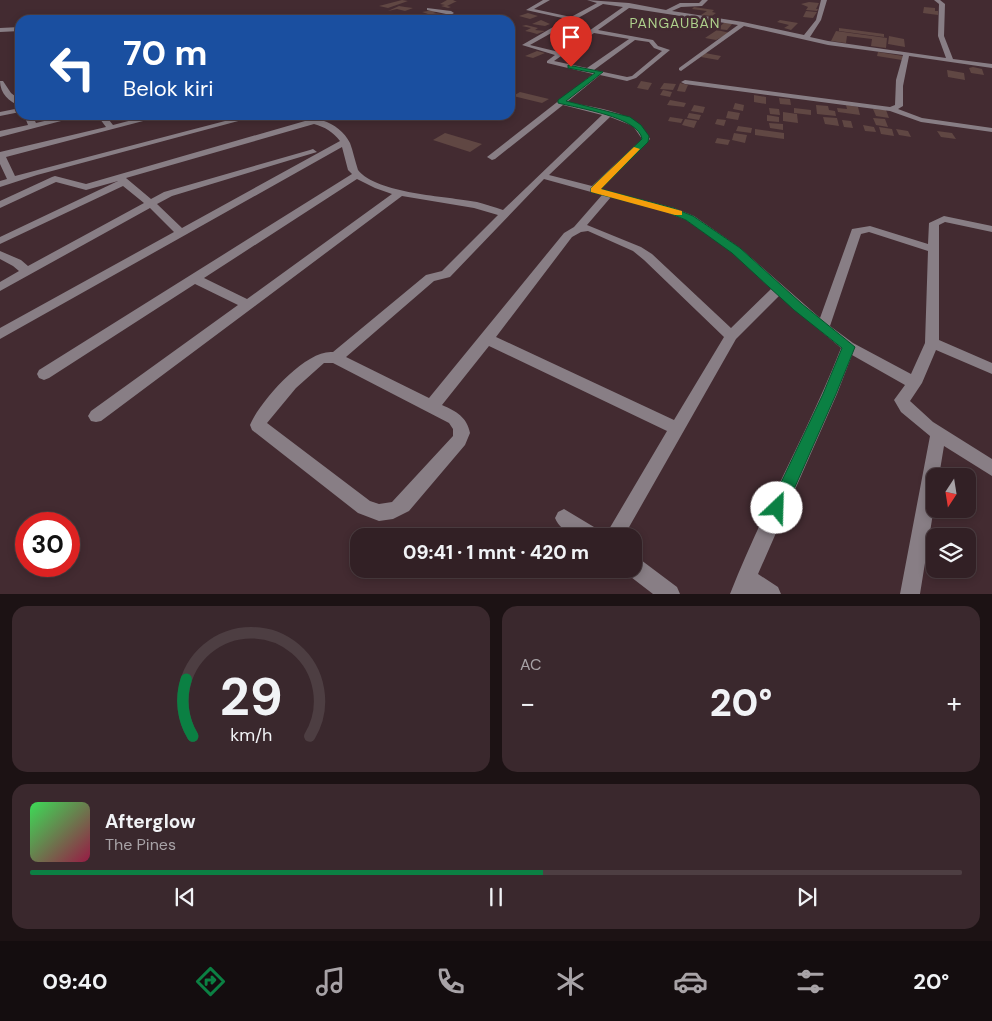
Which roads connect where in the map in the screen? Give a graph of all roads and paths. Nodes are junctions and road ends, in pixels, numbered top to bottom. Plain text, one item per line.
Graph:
1 (546, 0) edge
2 (590, 0) edge
3 (705, 0) edge
4 (824, 0) edge
5 (937, 0) edge
6 (602, 2) junction
7 (629, 5) junction
8 (429, 9) dead end
9 (667, 11) junction
10 (447, 15) edge
11 (574, 19) junction
12 (744, 24) junction
13 (15, 28) edge
14 (0, 30) edge
15 (594, 31) junction
16 (806, 37) junction
17 (634, 38) junction
18 (560, 54) junction
19 (907, 54) junction
20 (951, 60) junction
21 (992, 66) edge
22 (682, 69) dead end
23 (589, 70) junction
24 (600, 72) junction
25 (636, 75) junction
26 (645, 78) dead end
27 (685, 82) dead end
28 (0, 83) edge
29 (4, 96) edge
30 (560, 102) junction
31 (891, 109) junction
32 (15, 111) edge
33 (0, 114) edge
34 (608, 114) junction
35 (30, 120) edge
36 (59, 120) edge
37 (105, 120) edge
38 (142, 120) edge
39 (238, 120) edge
40 (310, 120) edge
41 (314, 121) junction
42 (33, 126) junction
43 (111, 128) junction
44 (992, 130) edge
45 (0, 134) edge
46 (340, 144) junction
47 (0, 156) edge
48 (492, 157) dead end
49 (48, 169) junction
50 (357, 175) junction
51 (542, 176) junction
52 (12, 179) junction
53 (55, 179) junction
54 (121, 180) junction
55 (0, 184) edge
56 (86, 187) junction
57 (594, 190) junction
58 (400, 193) junction
59 (608, 194) junction
60 (96, 195) junction
61 (150, 203) junction
62 (0, 205) edge
63 (505, 214) junction
64 (578, 229) junction
65 (992, 230) edge
66 (180, 232) junction
67 (0, 241) edge
68 (934, 249) junction
69 (0, 255) edge
70 (27, 272) junction
71 (193, 278) junction
72 (0, 287) edge
73 (778, 290) junction
74 (250, 305) junction
75 (823, 328) junction
76 (0, 334) edge
77 (731, 336) junction
78 (488, 339) junction
79 (932, 343) junction
80 (848, 347) junction
81 (336, 358) junction
82 (992, 369) edge
83 (44, 374) dead end
84 (915, 383) junction
85 (432, 406) junction
86 (96, 416) dead end
87 (678, 429) junction
88 (938, 434) junction
89 (992, 468) edge
90 (564, 518) dead end
91 (580, 528) edge
92 (619, 528) edge
93 (642, 573) edge
94 (743, 586) edge
95 (670, 594) edge
96 (770, 594) edge
97 (910, 594) edge

1 - 11 street
2 - 6 street
3 - 9 street
4 - 16 street
5 - 20 street
6 - 7 street
6 - 11 street
7 - 9 street
7 - 15 street
8 - 10 street
9 - 12 street
11 - 18 street
12 - 16 street
12 - 22 street
13 - 14 street
15 - 17 street
15 - 18 street
16 - 19 street
17 - 23 street
17 - 25 street
18 - 23 street
19 - 20 street
19 - 31 street
20 - 21 street
23 - 24 street
24 - 25 street
24 - 30 street
25 - 26 street
27 - 31 street
28 - 29 street
30 - 34 street
30 - 48 street
31 - 44 street
32 - 33 street
34 - 51 street
34 - 57 street
35 - 42 street
36 - 42 street
37 - 43 street
38 - 43 street
39 - 49 street
40 - 41 street
41 - 46 street
41 - 54 street
42 - 45 street
43 - 47 street
46 - 50 street
46 - 61 street
46 - 66 street
47 - 52 street
49 - 52 street
49 - 53 street
50 - 58 street
50 - 71 street
51 - 57 street
51 - 63 street
52 - 55 street
53 - 56 street
53 - 62 street
54 - 56 street
54 - 60 street
54 - 61 street
56 - 60 street
57 - 59 street
58 - 63 street
58 - 74 street
59 - 64 street
59 - 73 street
60 - 67 street
61 - 66 street
61 - 70 street
63 - 81 street
64 - 77 street
64 - 78 street
65 - 68 street
66 - 76 street
68 - 75 street
68 - 79 street
69 - 70 street
70 - 72 street
71 - 74 street
71 - 83 street
73 - 75 street
73 - 77 street
74 - 86 street
75 - 80 street
77 - 87 street
78 - 85 street
78 - 87 street
79 - 82 street
79 - 84 street
80 - 84 street
80 - 94 street
81 - 85 street
81 - 85 street
84 - 88 street
87 - 92 street
88 - 89 street
88 - 97 street
90 - 91 street
93 - 95 street
94 - 96 street

